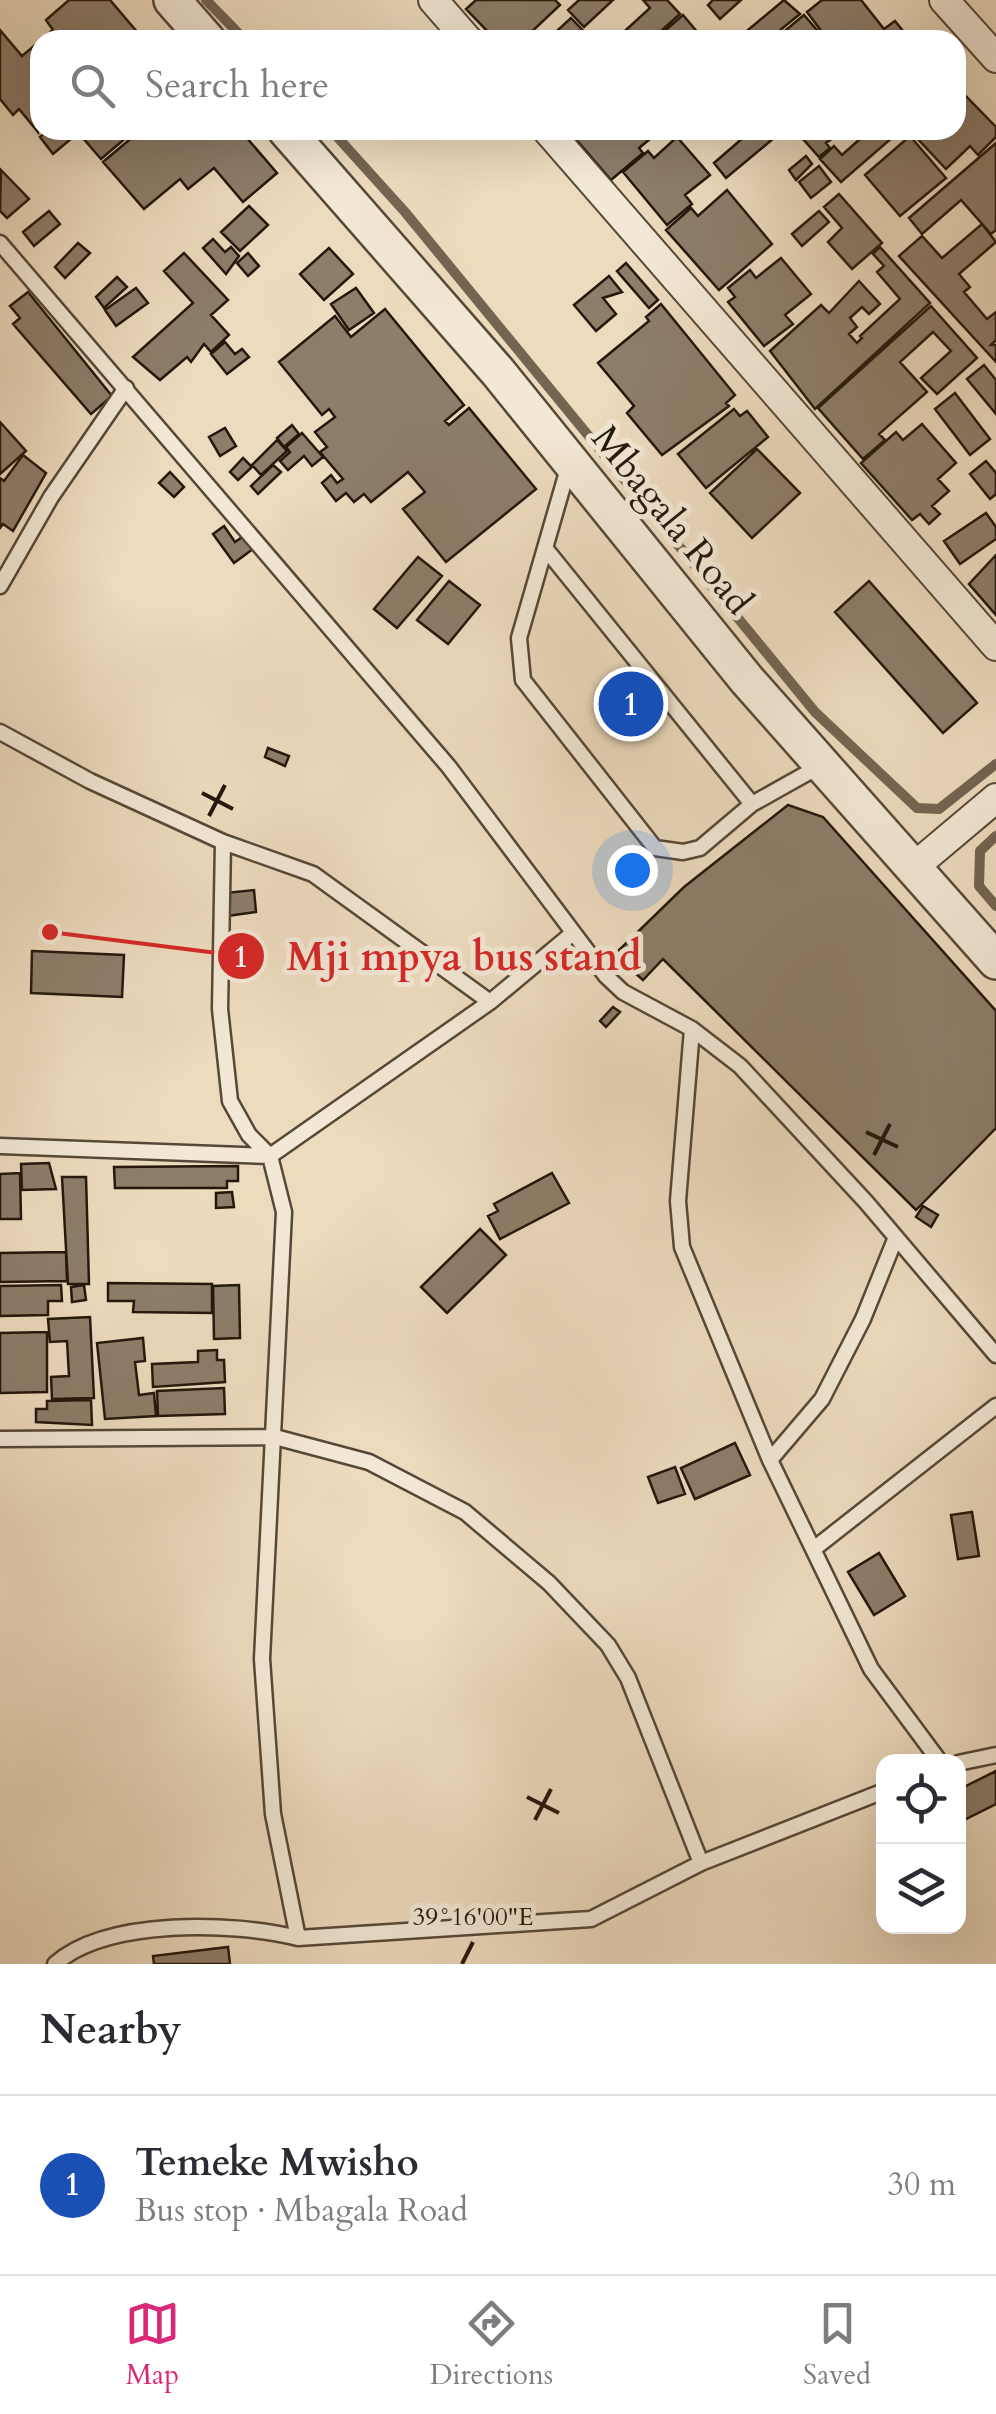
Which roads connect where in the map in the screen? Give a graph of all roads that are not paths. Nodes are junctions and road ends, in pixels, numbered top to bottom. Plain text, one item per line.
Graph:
1 (172, 0) edge
2 (433, 0) edge
3 (944, 0) edge
4 (198, 30) edge
5 (459, 30) edge
6 (996, 58) edge
7 (295, 140) edge
8 (555, 140) edge
9 (0, 243) edge
10 (126, 388) junction
11 (570, 460) junction
12 (544, 548) junction
13 (0, 586) edge
14 (996, 646) edge
15 (0, 732) edge
16 (821, 765) junction
17 (996, 798) edge
18 (752, 804) junction
19 (223, 842) junction
20 (914, 867) junction
21 (572, 933) junction
22 (996, 961) edge
23 (490, 1002) junction
24 (692, 1029) junction
25 (0, 1146) edge
26 (270, 1156) junction
27 (896, 1236) junction
28 (996, 1354) edge
29 (996, 1406) edge
30 (275, 1436) junction
31 (0, 1439) edge
32 (770, 1460) junction
33 (815, 1548) junction
34 (934, 1754) edge
35 (996, 1755) edge
36 (966, 1762) edge
37 (876, 1794) edge
38 (700, 1863) junction
39 (298, 1938) junction
40 (55, 1964) edge

1 - 4 street
2 - 5 street
3 - 6 street
7 - 11 street, Mbagala Road
8 - 14 street
9 - 10 lane
10 - 13 lane
10 - 21 lane
11 - 12 lane
11 - 16 street, Mbagala Road
12 - 18 lane
12 - 18 lane
15 - 19 lane
16 - 18 lane
16 - 20 street, Mbagala Road
17 - 20 street
19 - 23 lane
19 - 26 lane
20 - 22 street, Mbagala Road
21 - 23 lane
21 - 24 lane
23 - 26 lane
24 - 27 lane
24 - 32 lane
25 - 26 lane
26 - 30 lane
27 - 28 lane
27 - 32 lane
29 - 33 lane
30 - 31 lane
30 - 38 lane
30 - 39 lane
32 - 33 lane
33 - 34 lane
35 - 36 lane
37 - 38 lane
38 - 39 lane
39 - 40 lane

